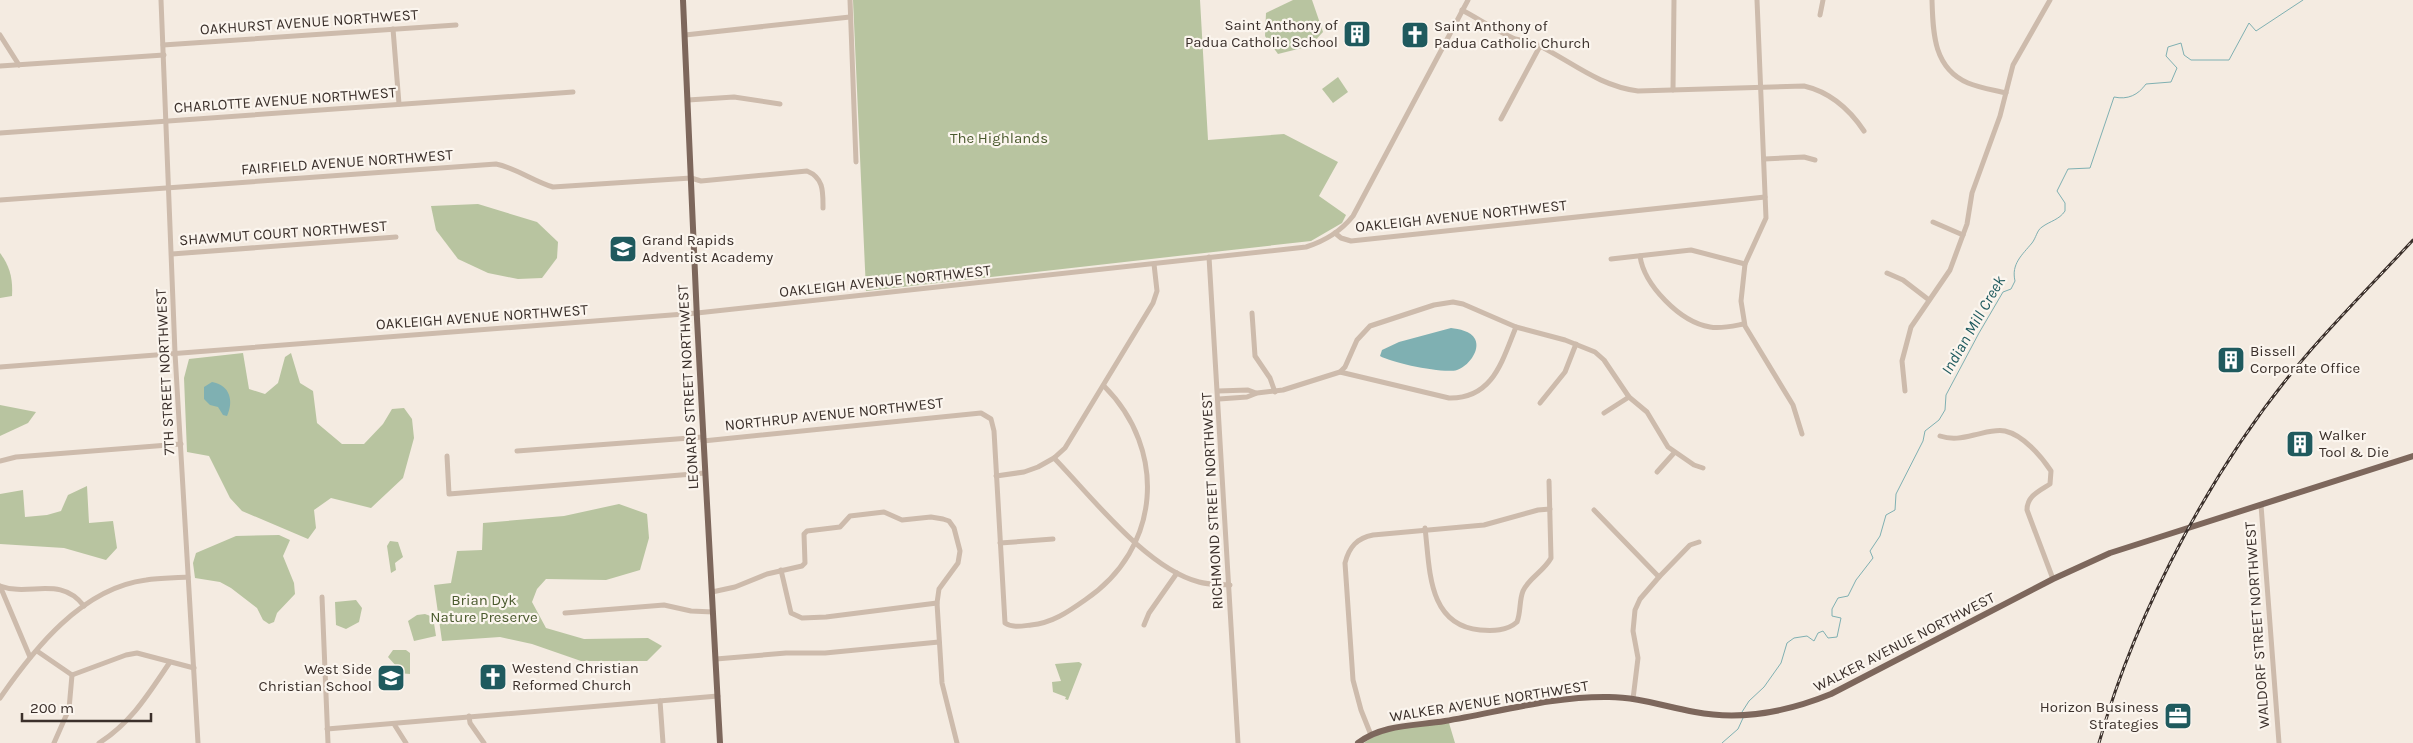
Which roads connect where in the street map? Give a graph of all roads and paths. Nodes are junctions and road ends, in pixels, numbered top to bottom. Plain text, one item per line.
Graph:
1 (162, 0) edge
2 (683, 0) edge
3 (850, 0) edge
4 (1468, 0) edge
5 (1674, 0) edge
6 (1757, 0) edge
7 (1823, 0) edge
8 (1932, 0) edge
9 (2050, 0) edge
10 (1462, 10) junction
11 (1820, 15) dead end
12 (850, 17) junction
13 (456, 25) dead end
14 (393, 29) junction
15 (685, 35) junction
16 (0, 36) edge
17 (163, 45) junction
18 (1540, 46) junction
19 (164, 55) junction
20 (19, 65) junction
21 (0, 66) edge
22 (1760, 87) junction
23 (1674, 90) junction
24 (572, 92) dead end
25 (2006, 93) junction
26 (688, 100) junction
27 (398, 104) junction
28 (780, 104) dead end
29 (1501, 119) dead end
30 (166, 121) junction
31 (1864, 131) dead end
32 (0, 133) edge
33 (1764, 159) junction
34 (1815, 160) dead end
35 (856, 162) dead end
36 (691, 178) junction
37 (169, 188) junction
38 (1765, 197) junction
39 (0, 200) edge
40 (823, 208) dead end
41 (1933, 222) dead end
42 (1335, 233) junction
43 (1963, 236) junction
44 (396, 237) dead end
45 (172, 254) junction
46 (1640, 256) junction
47 (1209, 257) junction
48 (1611, 259) dead end
49 (1154, 264) junction
50 (1745, 264) junction
51 (1887, 273) dead end
52 (1929, 300) junction
53 (697, 313) junction
54 (1252, 313) dead end
55 (1744, 324) junction
56 (1516, 327) junction
57 (1576, 344) junction
58 (175, 353) junction
59 (0, 367) edge
60 (1340, 372) junction
61 (1104, 386) junction
62 (1218, 391) junction
63 (1905, 391) dead end
64 (1275, 392) junction
65 (1257, 393) junction
66 (1629, 397) junction
67 (1219, 399) junction
68 (1540, 403) dead end
69 (1604, 413) dead end
70 (1802, 434) dead end
71 (1940, 436) dead end
72 (703, 439) junction
73 (181, 444) junction
74 (517, 451) dead end
75 (1674, 453) junction
76 (447, 456) dead end
77 (2413, 456) edge
78 (1054, 458) junction
79 (0, 461) edge
80 (1703, 468) dead end
81 (1657, 472) dead end
82 (705, 473) junction
83 (996, 476) junction
84 (1549, 481) dead end
85 (2261, 505) junction
86 (1550, 509) junction
87 (1594, 510) dead end
88 (1425, 528) junction
89 (1052, 538) dead end
90 (1699, 542) dead end
91 (1000, 543) junction
92 (1135, 544) junction
93 (781, 570) junction
94 (1177, 573) junction
95 (188, 577) junction
96 (1659, 577) junction
97 (2053, 579) junction
98 (1230, 585) junction
99 (0, 586) edge
100 (712, 592) junction
101 (322, 597) dead end
102 (937, 603) junction
103 (84, 606) junction
104 (713, 612) junction
105 (565, 613) dead end
106 (1144, 625) dead end
107 (939, 642) junction
108 (37, 651) junction
109 (30, 657) junction
110 (716, 659) junction
111 (170, 662) junction
112 (194, 668) junction
113 (72, 675) junction
114 (718, 696) junction
115 (0, 698) edge
116 (1634, 699) junction
117 (660, 701) junction
118 (469, 716) junction
119 (394, 724) junction
120 (327, 730) junction
121 (1371, 734) junction
122 (54, 743) edge
123 (99, 743) edge
124 (198, 743) edge
125 (328, 743) edge
126 (406, 743) edge
127 (484, 743) edge
128 (663, 743) edge
129 (720, 743) edge
130 (957, 743) edge
131 (1238, 743) edge
132 (1358, 743) edge
133 (2279, 743) edge

1 - 17 street, 7TH STREET NORTHWEST
2 - 15 main road, LEONARD STREET NORTHWEST
3 - 12 street
4 - 10 street
5 - 23 street
6 - 22 street
7 - 11 street
8 - 25 street
9 - 25 street
10 - 18 street
10 - 42 street
12 - 15 street
12 - 35 street
13 - 14 street, OAKHURST AVENUE NORTHWEST
14 - 17 street, OAKHURST AVENUE NORTHWEST
14 - 27 street
15 - 26 main road, LEONARD STREET NORTHWEST
16 - 20 street
17 - 19 street, 7TH STREET NORTHWEST
18 - 23 street
18 - 29 street
19 - 20 street
19 - 30 street, 7TH STREET NORTHWEST
20 - 21 street
22 - 23 street
22 - 31 street
22 - 33 street
24 - 27 street, CHARLOTTE AVENUE NORTHWEST
25 - 43 street
26 - 28 street
26 - 36 main road, LEONARD STREET NORTHWEST
27 - 30 street, CHARLOTTE AVENUE NORTHWEST
30 - 32 street, CHARLOTTE AVENUE NORTHWEST
30 - 37 street, 7TH STREET NORTHWEST
33 - 34 street
33 - 38 street
36 - 37 street, FAIRFIELD AVENUE NORTHWEST
36 - 40 street, FAIRFIELD AVENUE NORTHWEST
36 - 53 main road, LEONARD STREET NORTHWEST
37 - 39 street, FAIRFIELD AVENUE NORTHWEST
37 - 45 street, 7TH STREET NORTHWEST
38 - 42 street, OAKLEIGH AVENUE NORTHWEST
38 - 50 street
41 - 43 street
42 - 47 street, OAKLEIGH AVENUE NORTHWEST
43 - 52 street
44 - 45 street, SHAWMUT COURT NORTHWEST
45 - 58 street, 7TH STREET NORTHWEST
46 - 48 street
46 - 50 street
46 - 55 street
47 - 49 street, OAKLEIGH AVENUE NORTHWEST
47 - 62 street, RICHMOND STREET NORTHWEST
49 - 53 street, OAKLEIGH AVENUE NORTHWEST
49 - 61 street
50 - 55 street
51 - 52 street
52 - 63 street
53 - 58 street, OAKLEIGH AVENUE NORTHWEST
53 - 72 main road, LEONARD STREET NORTHWEST
54 - 64 street
55 - 70 street
56 - 57 street
56 - 60 street
56 - 60 street
57 - 66 street
57 - 68 street
58 - 59 street, OAKLEIGH AVENUE NORTHWEST
58 - 73 street, 7TH STREET NORTHWEST
60 - 64 street
61 - 78 street
61 - 92 street
62 - 65 street
62 - 67 street, RICHMOND STREET NORTHWEST
64 - 65 street
65 - 67 street
66 - 69 street
66 - 75 street
67 - 98 street, RICHMOND STREET NORTHWEST
71 - 97 street
72 - 74 street, NORTHRUP AVENUE NORTHWEST
72 - 82 main road, LEONARD STREET NORTHWEST
72 - 83 street, NORTHRUP AVENUE NORTHWEST
73 - 79 street
73 - 95 street, 7TH STREET NORTHWEST
75 - 80 street
75 - 81 street
76 - 82 street
77 - 85 main road, WALKER AVENUE NORTHWEST
78 - 83 street
78 - 92 street
82 - 100 main road, LEONARD STREET NORTHWEST
83 - 91 street
84 - 86 street
85 - 97 main road, WALKER AVENUE NORTHWEST
85 - 133 street, WALDORF STREET NORTHWEST
86 - 88 street
86 - 88 street
87 - 96 street
88 - 121 street
89 - 91 street
90 - 96 street
91 - 92 street
92 - 94 street
93 - 100 street
93 - 102 street
93 - 102 street
94 - 98 street
94 - 106 street
95 - 103 street
95 - 112 street, 7TH STREET NORTHWEST
96 - 116 street
97 - 116 main road, WALKER AVENUE NORTHWEST
98 - 131 street, RICHMOND STREET NORTHWEST
99 - 103 street
99 - 109 street
100 - 104 main road, LEONARD STREET NORTHWEST
101 - 120 street
102 - 107 street
103 - 108 street
104 - 105 street
104 - 110 main road, LEONARD STREET NORTHWEST
107 - 110 street
107 - 130 street
108 - 109 street
108 - 113 street
109 - 115 street
110 - 114 main road, LEONARD STREET NORTHWEST
111 - 112 street
111 - 113 street
111 - 123 street
112 - 124 street, 7TH STREET NORTHWEST
113 - 122 street
114 - 117 street
114 - 129 main road, LEONARD STREET NORTHWEST
116 - 121 main road, WALKER AVENUE NORTHWEST
117 - 118 street
117 - 128 street
118 - 119 street
118 - 127 street
119 - 120 street
119 - 126 street
120 - 125 street
121 - 132 main road, WALKER AVENUE NORTHWEST

